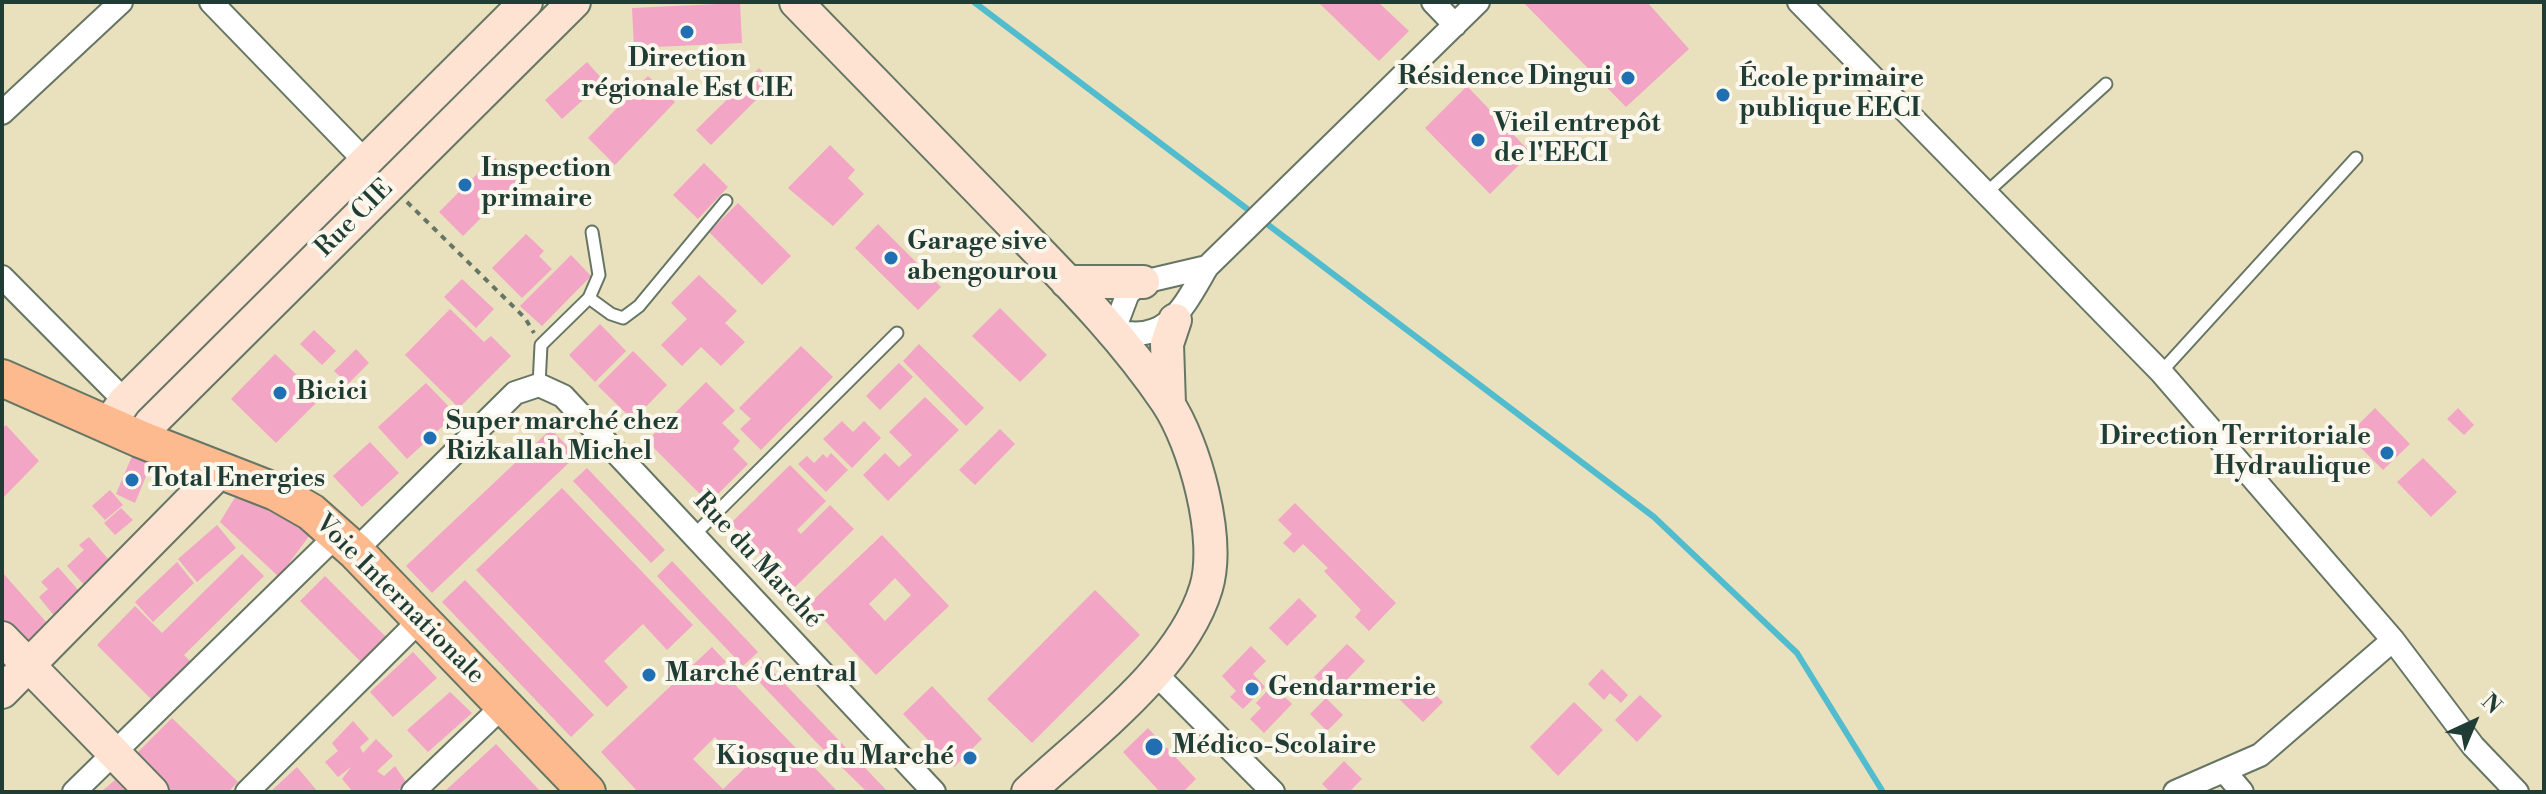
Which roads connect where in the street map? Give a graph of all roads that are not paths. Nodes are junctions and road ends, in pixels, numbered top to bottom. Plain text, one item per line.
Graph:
1 (121, 2) edge
2 (211, 2) edge
3 (526, 2) edge
4 (574, 2) edge
5 (796, 2) edge
6 (1433, 2) edge
7 (1478, 2) edge
8 (1799, 2) edge
9 (1455, 25) junction
10 (2106, 84) dead end
11 (2, 113) edge
12 (2356, 158) dead end
13 (367, 163) junction
14 (1986, 193) junction
15 (726, 201) dead end
16 (592, 232) dead end
17 (1207, 267) junction
18 (2, 277) edge
19 (1067, 282) junction
20 (1143, 282) junction
21 (589, 298) junction
22 (1175, 320) junction
23 (1114, 330) junction
24 (897, 333) dead end
25 (2161, 372) junction
26 (2, 378) edge
27 (539, 385) junction
28 (1169, 404) junction
29 (124, 421) junction
30 (221, 470) junction
31 (694, 535) junction
32 (346, 543) junction
33 (420, 620) junction
34 (2, 638) edge
35 (2393, 640) junction
36 (29, 667) junction
37 (1155, 673) junction
38 (2, 692) edge
39 (504, 705) junction
40 (115, 754) junction
41 (2225, 772) junction
42 (584, 791) edge
43 (74, 792) edge
44 (152, 792) edge
45 (247, 792) edge
46 (413, 792) edge
47 (934, 792) edge
48 (1028, 792) edge
49 (1273, 792) edge
50 (2175, 792) edge
51 (2242, 792) edge
52 (2517, 792) edge

1 - 11 street
2 - 13 street
3 - 13 street, Rue CIE
4 - 29 street, Rue CIE
5 - 19 street
6 - 9 street
7 - 9 street
8 - 14 street
9 - 17 street
10 - 14 lane
12 - 25 lane
13 - 29 street, Rue CIE
14 - 25 street
15 - 21 lane
16 - 21 lane
17 - 20 street
17 - 22 street
18 - 29 street
19 - 20 street
19 - 23 street
20 - 23 street
21 - 27 lane
22 - 23 street
22 - 28 street
23 - 28 street
24 - 31 lane
25 - 35 street
26 - 29 main road, Voie Internationale
27 - 31 street, Rue du Marché
27 - 32 street
28 - 37 street
29 - 30 main road, Voie Internationale
30 - 32 main road, Voie Internationale
30 - 36 street
31 - 47 street, Rue du Marché
32 - 33 main road, Voie Internationale
32 - 40 street
33 - 39 main road, Voie Internationale
33 - 45 street
34 - 36 street
35 - 41 street
35 - 52 street
36 - 38 street
36 - 40 street
37 - 48 street
37 - 49 street
39 - 42 main road, Voie Internationale
39 - 46 street
40 - 43 street
40 - 44 street
41 - 50 street
41 - 51 street

